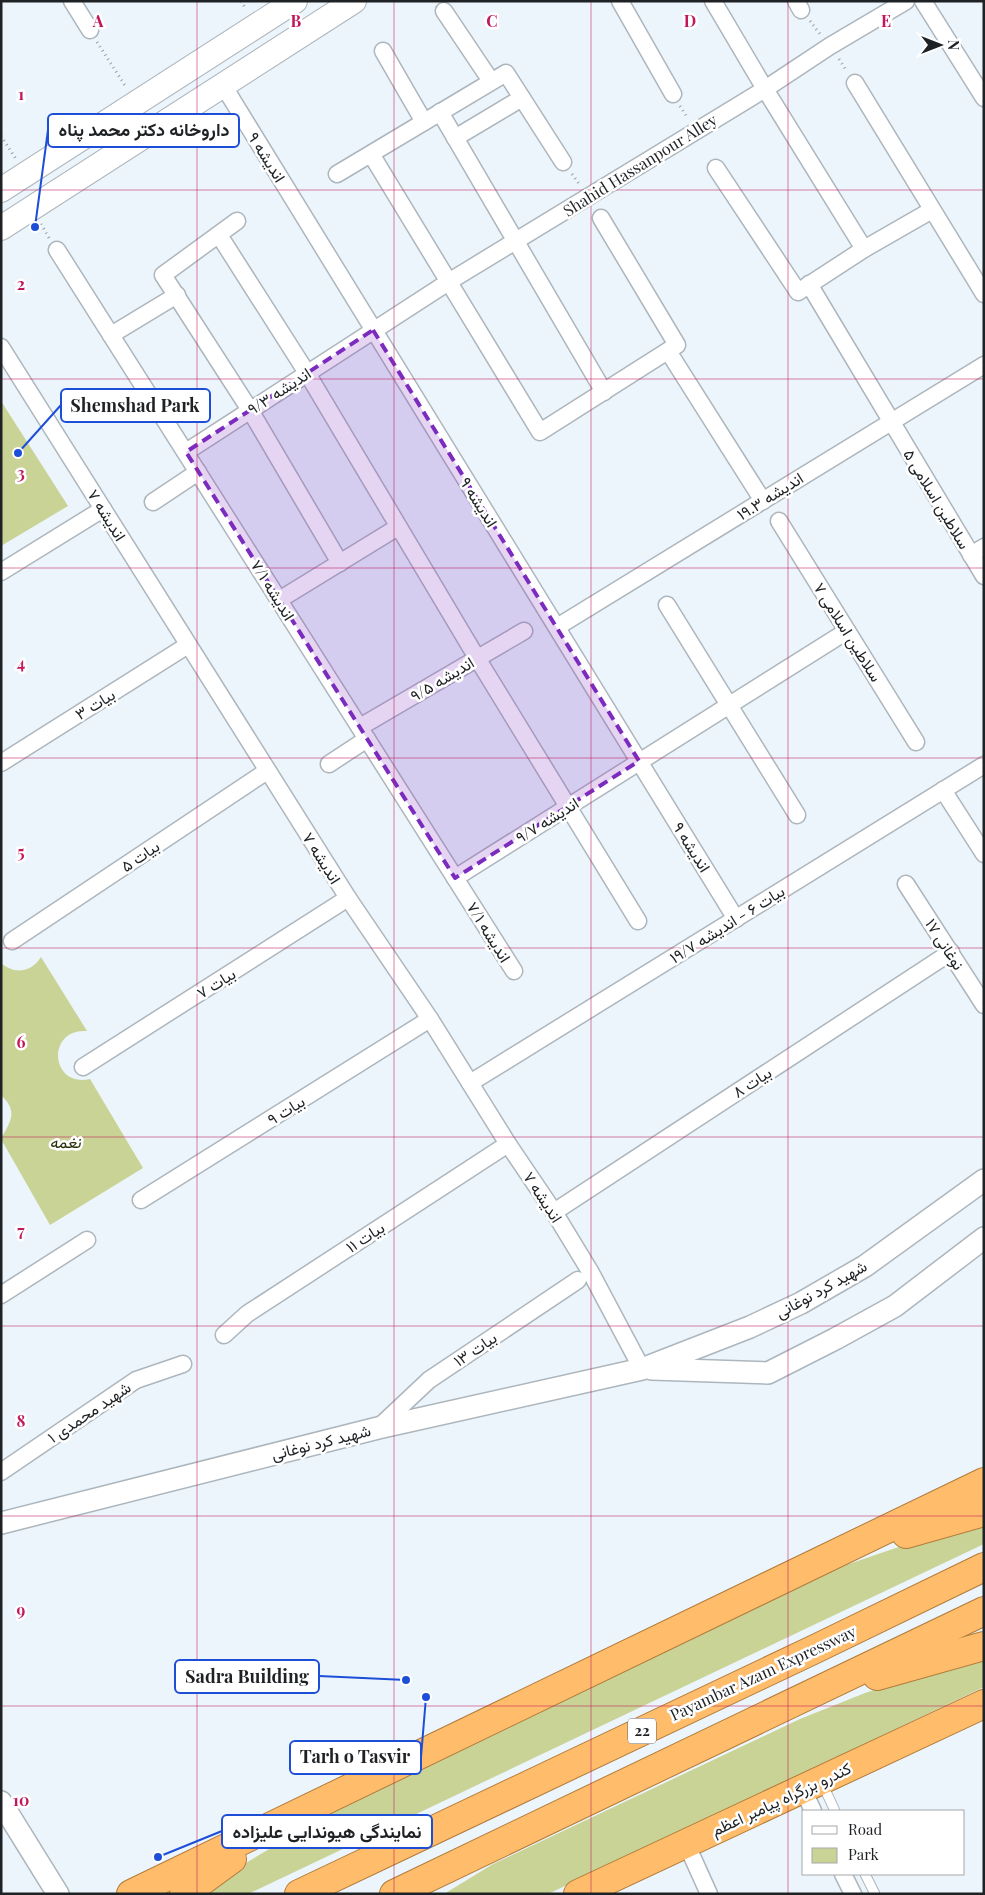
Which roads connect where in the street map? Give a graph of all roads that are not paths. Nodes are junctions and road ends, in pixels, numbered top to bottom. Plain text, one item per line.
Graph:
1 (72, 1) edge
2 (294, 1) edge
3 (354, 1) edge
4 (713, 1) edge
5 (906, 1) edge
6 (923, 1) edge
7 (625, 3) edge
8 (444, 11) dead end
9 (90, 30) road end
10 (383, 51) dead end
11 (491, 81) junction
12 (855, 83) road end
13 (223, 86) junction
14 (764, 89) junction
15 (674, 94) road end
16 (522, 98) junction
17 (984, 98) edge
18 (440, 112) junction
19 (424, 122) junction
20 (455, 138) junction
21 (371, 154) junction
22 (563, 162) road end
23 (716, 168) dead end
24 (337, 174) dead end
25 (1, 190) edge
26 (932, 210) junction
27 (601, 218) dead end
28 (237, 221) dead end
29 (1, 228) edge
30 (219, 235) junction
31 (517, 241) junction
32 (864, 249) junction
33 (57, 250) road end
34 (450, 281) junction
35 (809, 284) junction
36 (984, 294) edge
37 (177, 295) junction
38 (373, 330) junction
39 (111, 335) junction
40 (1, 347) edge
41 (668, 351) junction
42 (984, 365) edge
43 (307, 373) junction
44 (604, 392) junction
45 (250, 410) junction
46 (891, 422) junction
47 (186, 452) junction
48 (198, 472) junction
49 (763, 501) junction
50 (152, 502) dead end
51 (102, 509) junction
52 (779, 521) dead end
53 (398, 527) junction
54 (977, 551) edge
55 (340, 563) junction
56 (1, 572) edge
57 (984, 576) edge
58 (279, 600) junction
59 (666, 605) dead end
60 (556, 627) junction
61 (524, 631) dead end
62 (847, 631) junction
63 (188, 645) junction
64 (477, 658) junction
65 (729, 705) junction
66 (363, 733) junction
67 (916, 742) dead end
68 (639, 762) junction
69 (1, 763) edge
70 (329, 764) dead end
71 (984, 765) edge
72 (268, 771) junction
73 (943, 790) junction
74 (569, 806) junction
75 (797, 815) dead end
76 (984, 854) edge
77 (455, 878) junction
78 (906, 884) dead end
79 (348, 898) junction
80 (736, 919) junction
81 (638, 921) dead end
82 (12, 941) dead end
83 (951, 952) junction
84 (514, 972) dead end
85 (984, 1005) edge
86 (430, 1019) junction
87 (83, 1067) dead end
88 (470, 1083) junction
89 (508, 1144) junction
90 (984, 1180) edge
91 (141, 1200) dead end
92 (554, 1212) junction
93 (984, 1238) edge
94 (87, 1240) dead end
95 (578, 1280) dead end
96 (1, 1295) edge
97 (224, 1335) dead end
98 (183, 1364) dead end
99 (642, 1369) junction
100 (378, 1428) junction
101 (1, 1472) edge
102 (984, 1482) edge
103 (984, 1512) edge
104 (1, 1523) edge
105 (824, 1558) junction
106 (984, 1567) edge
107 (984, 1611) edge
108 (984, 1646) edge
109 (804, 1697) junction
110 (984, 1704) edge
111 (812, 1794) edge
112 (1, 1802) edge
113 (834, 1810) edge
114 (289, 1817) junction
115 (686, 1843) junction
116 (490, 1847) junction
117 (844, 1875) edge
118 (865, 1875) edge
119 (58, 1894) edge
120 (130, 1894) edge
121 (184, 1894) edge
122 (298, 1894) edge
123 (394, 1894) edge
124 (424, 1894) edge
125 (578, 1894) edge
126 (710, 1894) edge
127 (853, 1894) edge
128 (874, 1894) edge

1 - 9 street
2 - 25 main road
3 - 13 main road
4 - 14 street
5 - 14 street, Shahid Hassanpour Alley
6 - 17 street
7 - 15 street
8 - 11 street
10 - 19 street
11 - 16 street
11 - 18 street
12 - 26 street
13 - 29 main road
13 - 38 street, اندیشه ۹
14 - 31 street, Shahid Hassanpour Alley
14 - 32 street
16 - 20 street
16 - 22 street
18 - 19 street
18 - 20 street
19 - 21 street
20 - 31 street
21 - 24 street
21 - 34 street
23 - 35 street
26 - 32 street
26 - 36 street
27 - 41 street
28 - 30 street
30 - 37 street
30 - 43 street
31 - 34 street, Shahid Hassanpour Alley
31 - 44 street
32 - 35 street
33 - 39 street, اندیشه ۷/۱
34 - 38 street, Shahid Hassanpour Alley
34 - 44 street
35 - 46 street, سلاطین اسلامی ۵
37 - 39 street
37 - 45 street
38 - 43 street, اندیشه ۹/۳
38 - 60 street, اندیشه ۹
39 - 47 street, اندیشه ۷/۱
40 - 51 street, اندیشه ۷
41 - 44 street
41 - 49 street
42 - 46 street, اندیشه ۱۹.۳
43 - 45 street, اندیشه ۹/۳
43 - 53 street
45 - 47 street, اندیشه ۹/۳
45 - 55 street
46 - 49 street, اندیشه ۱۹.۳
46 - 54 street, سلاطین اسلامی ۵
47 - 48 street, اندیشه ۷/۱
48 - 50 street
48 - 58 street, اندیشه ۷/۱
49 - 60 street, اندیشه ۱۹.۳
51 - 56 street
51 - 63 street, اندیشه ۷
52 - 62 street, سلاطین اسلامی ۷
53 - 55 street
53 - 64 street
54 - 57 street, سلاطین اسلامی ۵
55 - 58 street
58 - 66 street, اندیشه ۷/۱
59 - 65 street
60 - 68 street, اندیشه ۹
61 - 64 street, اندیشه ۹/۵
62 - 65 street, اندیشه ۹/۷
62 - 67 street, سلاطین اسلامی ۷
63 - 69 street, بیات ۳
63 - 72 street, اندیشه ۷
64 - 66 street, اندیشه ۹/۵
64 - 74 street
65 - 68 street, اندیشه ۹/۷
65 - 75 street
66 - 70 street, اندیشه ۹/۵
66 - 77 street, اندیشه ۷/۱
68 - 74 street, اندیشه ۹/۷
68 - 80 street, اندیشه ۹
71 - 73 street, بیات ۶ - اندیشه ۱۹/۷
72 - 79 street, اندیشه ۷
72 - 82 street, بیات ۵
73 - 76 street
73 - 80 street, بیات ۶ - اندیشه ۱۹/۷
74 - 77 street, اندیشه ۹/۷
74 - 81 street
77 - 84 street, اندیشه ۷/۱
78 - 83 street, نوغانی ۱۷
79 - 86 street, اندیشه ۷
79 - 87 street, بیات ۷
80 - 88 street, بیات ۶ - اندیشه ۱۹/۷
83 - 85 street, نوغانی ۱۷
83 - 92 street, بیات ۸
86 - 88 street, اندیشه ۷
86 - 91 street, بیات ۹
88 - 89 street, اندیشه ۷
89 - 92 street, اندیشه ۷
89 - 97 street, بیات ۱۱
90 - 99 street, شهید کرد نوغانی
92 - 99 street, اندیشه ۷
93 - 99 street, شهید کرد نوغانی
94 - 96 street
95 - 100 street, بیات ۱۳
98 - 101 street, شهید محمدی ۱
99 - 100 street, شهید کرد نوغانی
100 - 104 street, شهید کرد نوغانی
102 - 105 highway
103 - 105 highway
105 - 114 highway
106 - 122 highway, Payambar Azam Expressway / 22
107 - 109 highway, 22
108 - 109 highway
109 - 116 highway, 22
110 - 111 highway, کندرو بزرگراه پیامبر اعظم
111 - 113 lane
111 - 115 highway, کندرو بزرگراه پیامبر اعظم
112 - 119 street
114 - 120 highway
114 - 121 highway
115 - 125 highway, کندرو بزرگراه پیامبر اعظم
115 - 126 street
116 - 123 highway, 22
116 - 124 highway
117 - 127 street
118 - 128 lane

